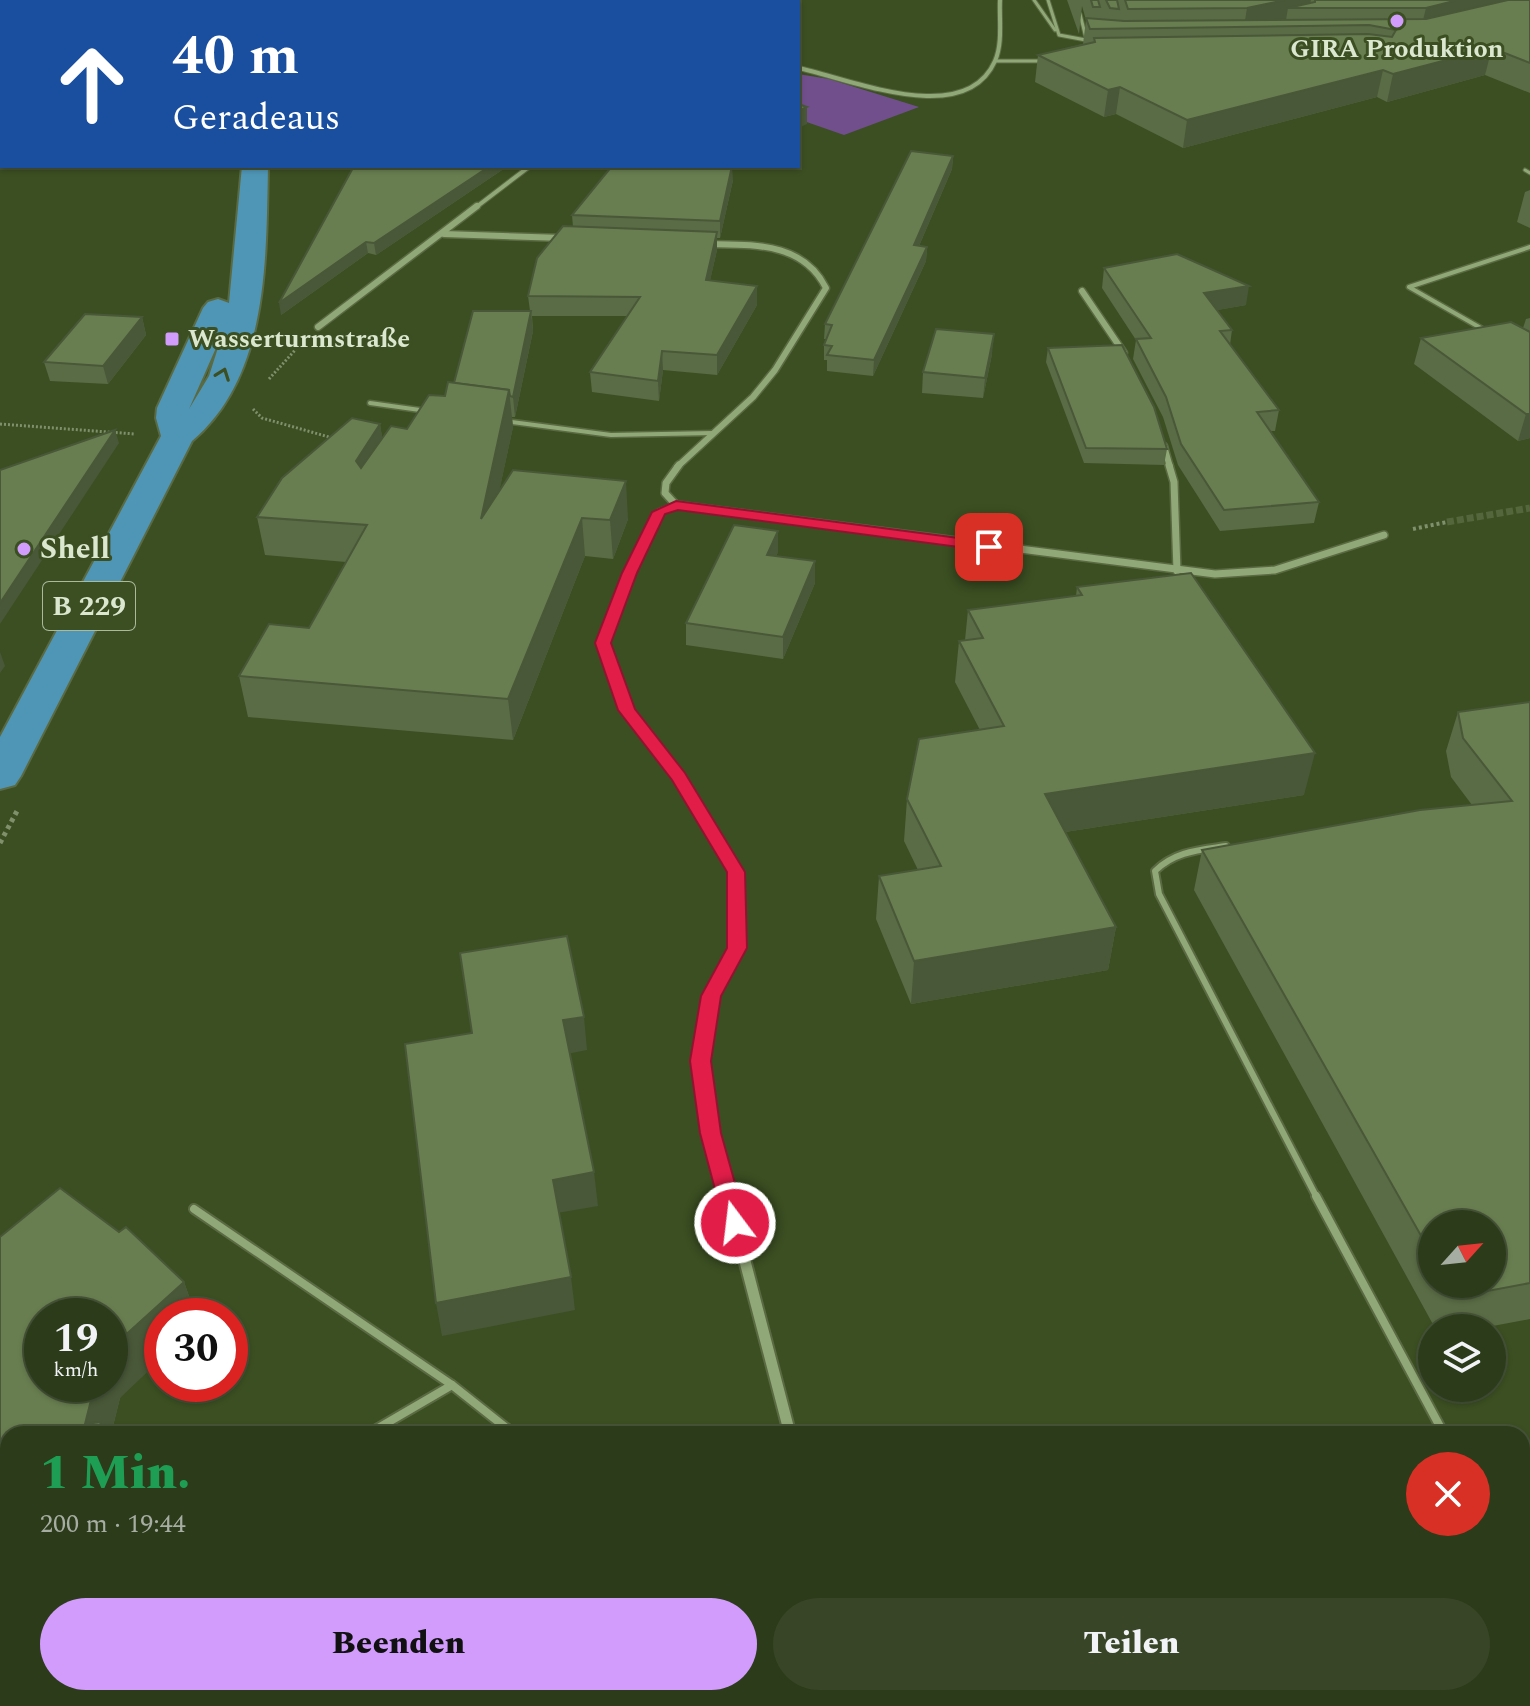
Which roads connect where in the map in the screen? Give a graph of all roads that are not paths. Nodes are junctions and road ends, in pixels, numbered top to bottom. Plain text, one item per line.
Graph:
1 (1000, 0) edge
2 (1034, 0) edge
3 (1048, 0) edge
4 (1078, 7) dead end
5 (1059, 35) junction
6 (1086, 40) junction
7 (1095, 41) edge
8 (1056, 60) edge
9 (995, 61) junction
10 (800, 68) edge
11 (255, 168) edge
12 (527, 168) edge
13 (226, 190) dead end
14 (444, 234) junction
15 (570, 238) edge
16 (704, 243) edge
17 (1530, 247) edge
18 (1082, 291) dead end
19 (318, 327) dead end
20 (1498, 337) edge
21 (1129, 361) edge
22 (370, 403) dead end
23 (425, 410) junction
24 (440, 413) edge
25 (502, 421) edge
26 (416, 423) edge
27 (713, 433) junction
28 (178, 436) junction
29 (1162, 441) edge
30 (676, 505) junction
31 (1384, 535) dead end
32 (1177, 571) junction
33 (0, 776) edge
34 (1233, 845) edge
35 (737, 948) joint
36 (194, 1209) dead end
37 (452, 1385) junction
38 (382, 1426) edge
39 (504, 1426) edge
40 (788, 1426) edge
41 (1440, 1426) edge

1 - 9 street
2 - 5 lane
3 - 5 lane
4 - 6 lane
5 - 6 lane
6 - 7 lane
8 - 9 lane
9 - 10 street
28 -> 11 main road, B 229
12 - 14 street
13 - 28 main road
14 - 15 street
14 - 19 street
16 - 27 street
17 - 20 lane
18 - 21 street
22 - 23 lane
23 - 24 lane
23 - 26 lane
25 - 27 lane
27 - 30 street
28 - 33 main road, B 229
29 - 32 street
30 - 32 street
30 - 35 lane
31 - 32 street
34 - 41 lane
35 - 40 street
36 - 37 lane
37 - 38 lane
37 - 39 lane

